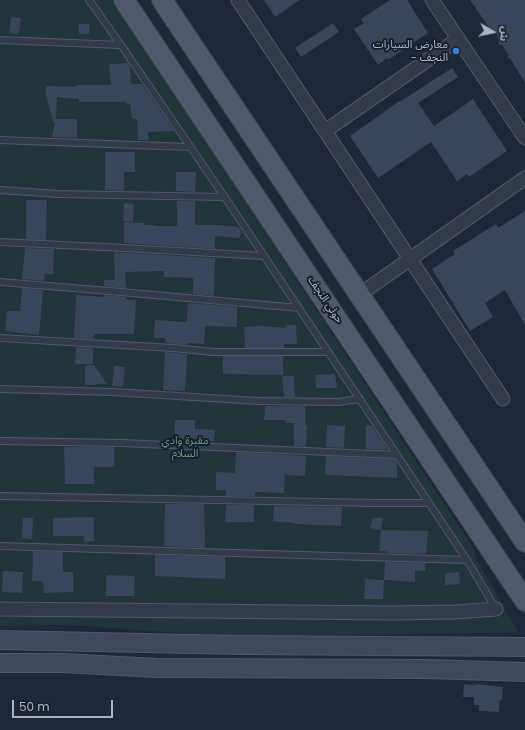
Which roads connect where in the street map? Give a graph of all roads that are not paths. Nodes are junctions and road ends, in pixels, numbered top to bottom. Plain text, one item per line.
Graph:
1 (89, 0) edge
2 (124, 0) edge
3 (162, 0) edge
4 (238, 0) edge
5 (432, 0) edge
6 (458, 39) junction
7 (0, 40) edge
8 (121, 45) junction
9 (325, 131) junction
10 (525, 138) edge
11 (0, 140) edge
12 (190, 147) junction
13 (525, 178) edge
14 (0, 190) edge
15 (224, 198) junction
16 (0, 242) edge
17 (263, 256) junction
18 (410, 259) junction
19 (0, 282) edge
20 (359, 294) junction
21 (299, 308) junction
22 (0, 338) edge
23 (328, 352) junction
24 (0, 388) edge
25 (503, 399) dead end
26 (360, 400) junction
27 (0, 441) edge
28 (397, 455) junction
29 (0, 496) edge
30 (429, 503) junction
31 (525, 542) edge
32 (0, 546) edge
33 (467, 560) junction
34 (525, 601) edge
35 (0, 609) edge
36 (496, 609) joint
37 (0, 640) edge
38 (525, 647) edge
39 (0, 663) edge
40 (525, 672) edge

1 - 8 lane
2 - 34 main road, حولي النجف
3 - 20 main road
4 - 9 street
5 - 6 street
6 - 9 street
6 - 10 street
7 - 8 lane
8 - 12 lane
9 - 18 street
11 - 12 lane
12 - 15 lane
13 - 18 street
14 - 15 lane
15 - 17 lane
16 - 17 lane
17 - 21 lane
18 - 20 street
18 - 25 street
19 - 21 lane
20 - 31 main road
21 - 23 lane
22 - 23 lane
23 - 26 lane
24 - 26 lane
26 - 28 lane
27 - 28 lane
28 - 30 lane
29 - 30 lane
30 - 33 lane
32 - 33 lane
33 - 36 lane
35 - 36 street
37 - 38 main road
39 - 40 main road

